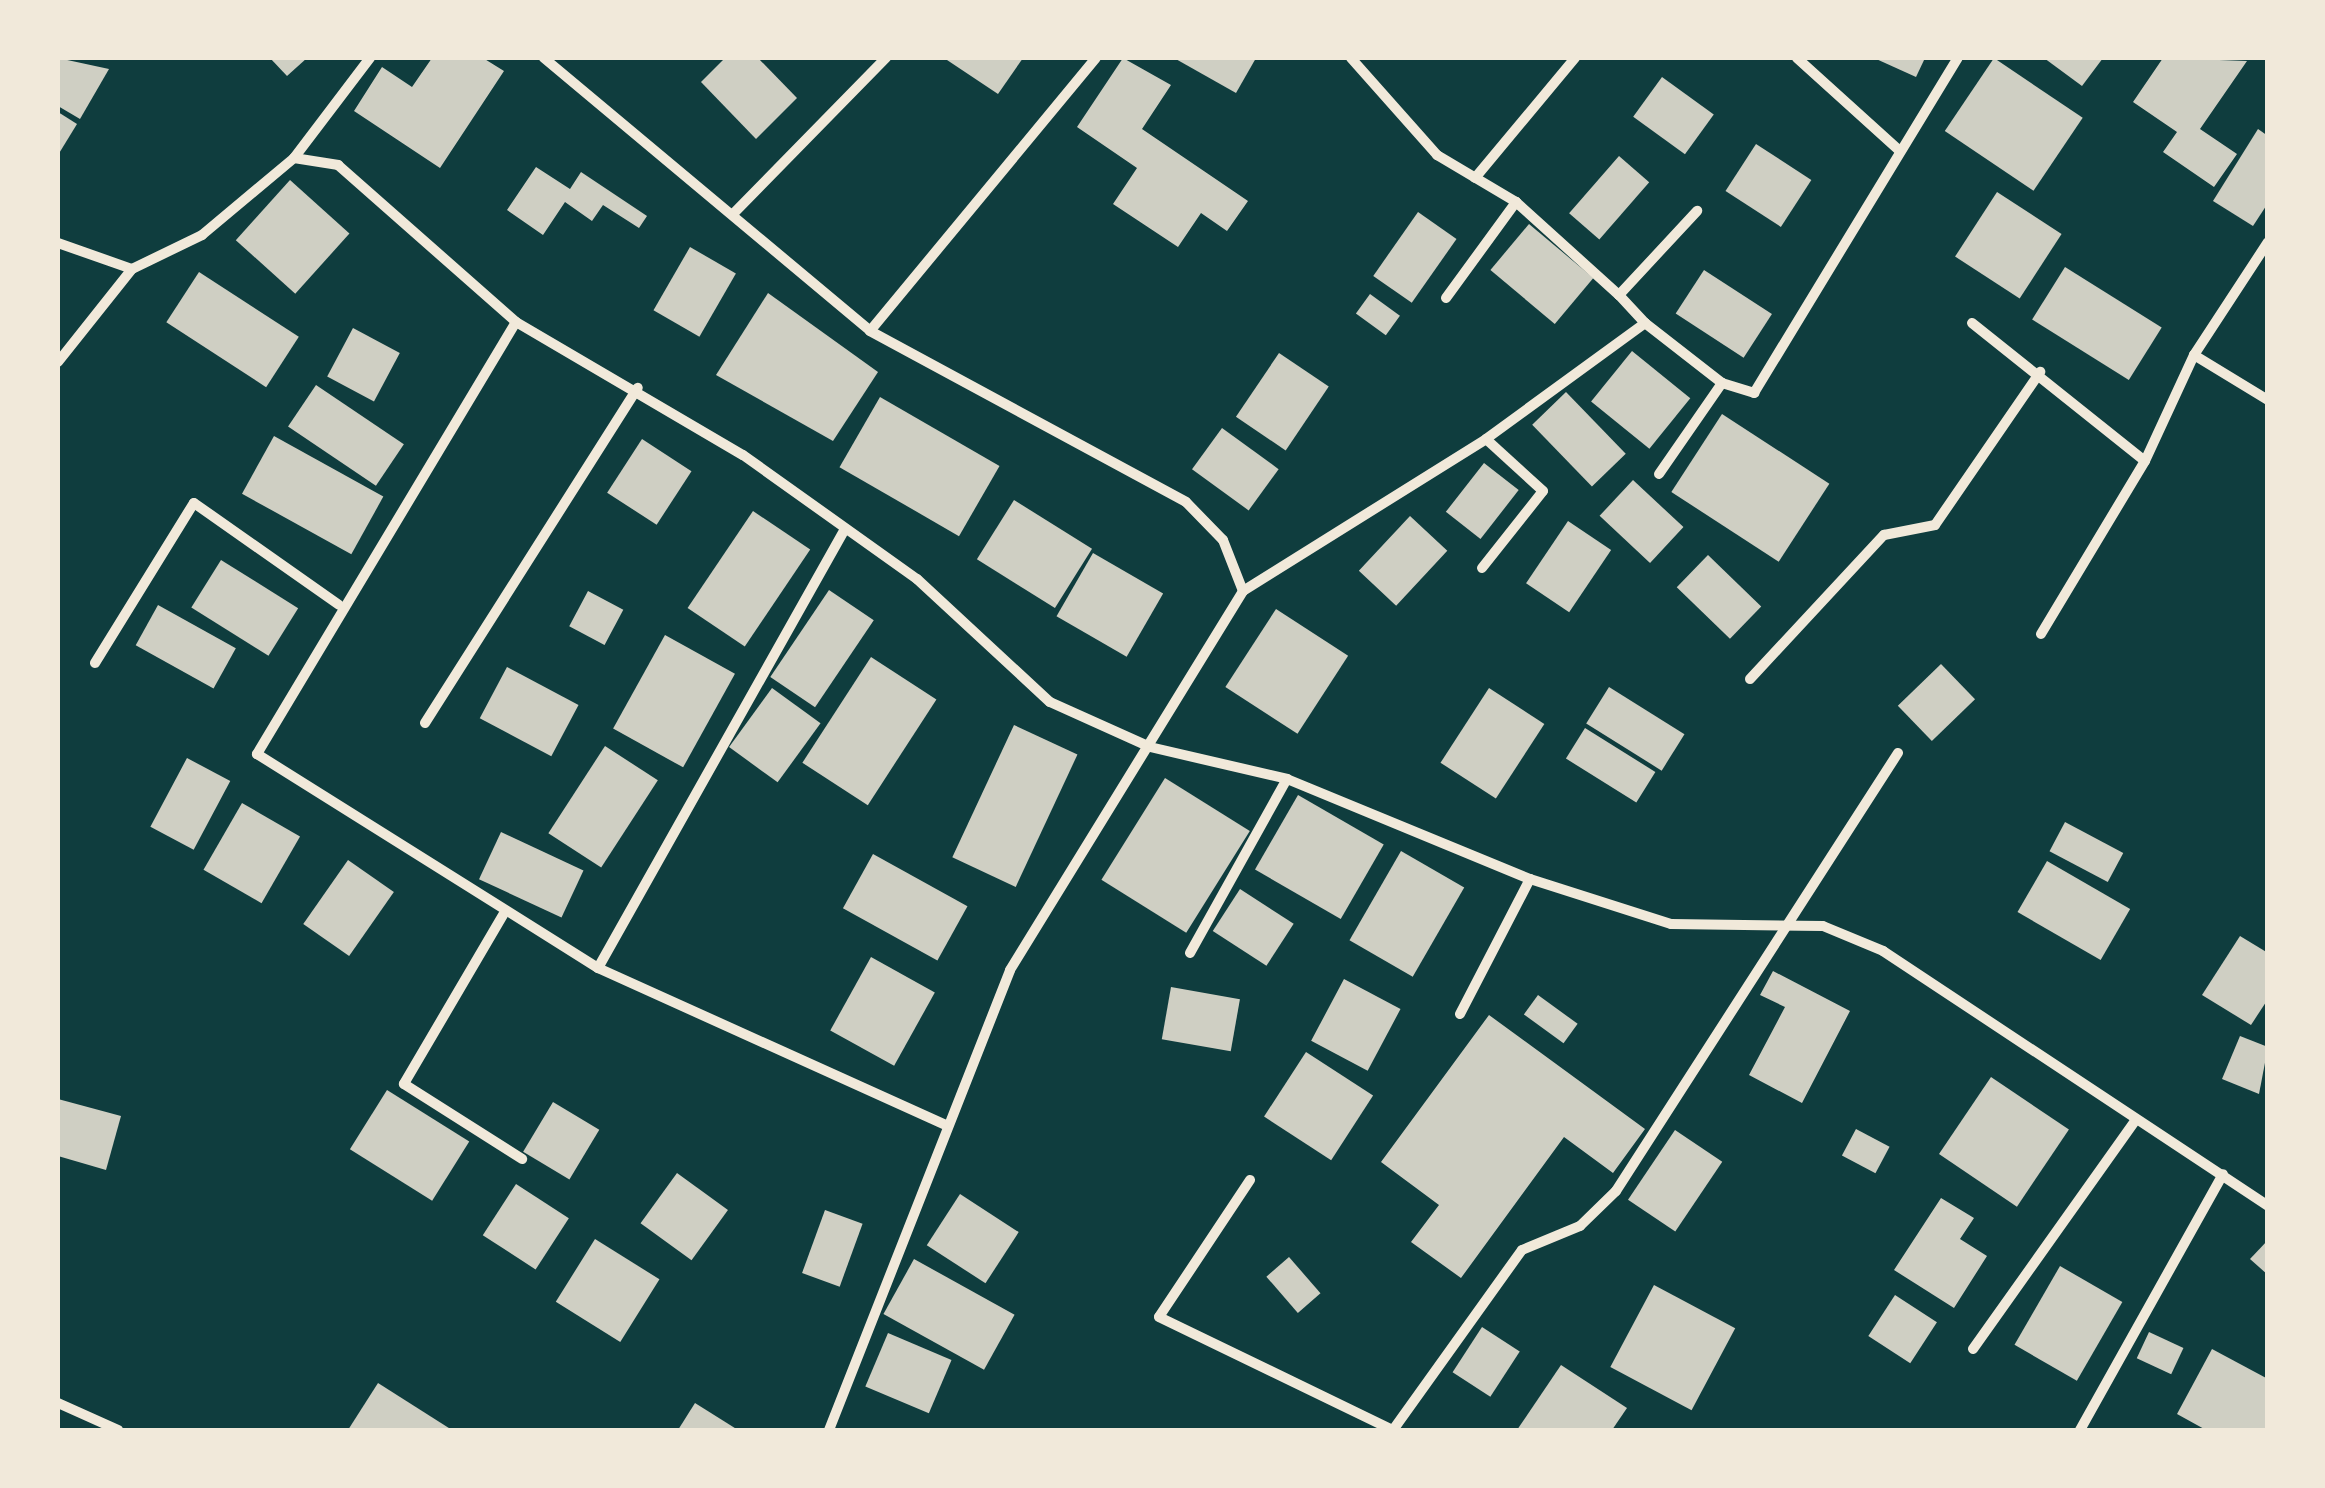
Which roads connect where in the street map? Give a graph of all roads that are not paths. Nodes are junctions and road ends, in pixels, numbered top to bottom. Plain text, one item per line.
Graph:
1 (370, 58) edge
2 (544, 58) edge
3 (886, 58) edge
4 (1096, 58) edge
5 (1352, 58) edge
6 (1576, 58) edge
7 (1797, 58) edge
8 (1958, 58) edge
9 (1900, 151) junction
10 (294, 158) junction
11 (1475, 178) junction
12 (1516, 202) junction
13 (1697, 212) dead end
14 (733, 214) junction
15 (2268, 242) edge
16 (58, 243) edge
17 (132, 269) junction
18 (1619, 295) junction
19 (1446, 298) dead end
20 (516, 322) junction
21 (1972, 323) dead end
22 (1646, 324) junction
23 (870, 330) junction
24 (2194, 355) junction
25 (58, 362) edge
26 (2040, 372) junction
27 (1722, 383) junction
28 (638, 388) junction
29 (2268, 400) edge
30 (1486, 438) junction
31 (2145, 461) junction
32 (1659, 474) dead end
33 (845, 528) junction
34 (1482, 568) dead end
35 (1243, 591) junction
36 (339, 605) junction
37 (2042, 634) dead end
38 (95, 663) dead end
39 (1750, 679) dead end
40 (425, 724) dead end
41 (1150, 747) junction
42 (1898, 753) dead end
43 (1287, 779) junction
44 (1530, 879) junction
45 (503, 915) junction
46 (1780, 924) junction
47 (1190, 952) dead end
48 (598, 968) junction
49 (1460, 1014) dead end
50 (2136, 1120) junction
51 (944, 1124) junction
52 (522, 1159) dead end
53 (2223, 1174) junction
54 (1250, 1180) dead end
55 (2268, 1206) edge
56 (1973, 1349) dead end
57 (58, 1402) edge
58 (118, 1430) edge
59 (829, 1430) edge
60 (2080, 1430) edge

1 - 10 street
2 - 14 street
3 - 14 street
4 - 23 street
5 - 11 street
6 - 11 street
7 - 9 street
8 - 9 street
9 - 27 street
10 - 17 street
10 - 20 street
11 - 12 street
12 - 18 street
12 - 19 street
13 - 18 street
14 - 23 street
15 - 24 street
16 - 17 street
17 - 25 street
18 - 22 street
20 - 28 street
20 - 36 street
21 - 26 street
22 - 27 street
22 - 30 street
23 - 35 street
24 - 29 street
24 - 31 street
26 - 31 street
26 - 39 street
27 - 32 street
28 - 33 street
28 - 40 street
30 - 34 street
30 - 35 street
31 - 37 street
33 - 41 street
33 - 48 street
35 - 41 street
36 - 38 street
36 - 45 street
41 - 43 street
41 - 51 street
42 - 46 street
43 - 44 street
43 - 47 street
44 - 46 street
44 - 49 street
45 - 48 street
45 - 52 street
46 - 50 street
46 - 54 street
48 - 51 street
50 - 53 street
50 - 56 street
51 - 59 street
53 - 55 street
53 - 60 street
57 - 58 street

